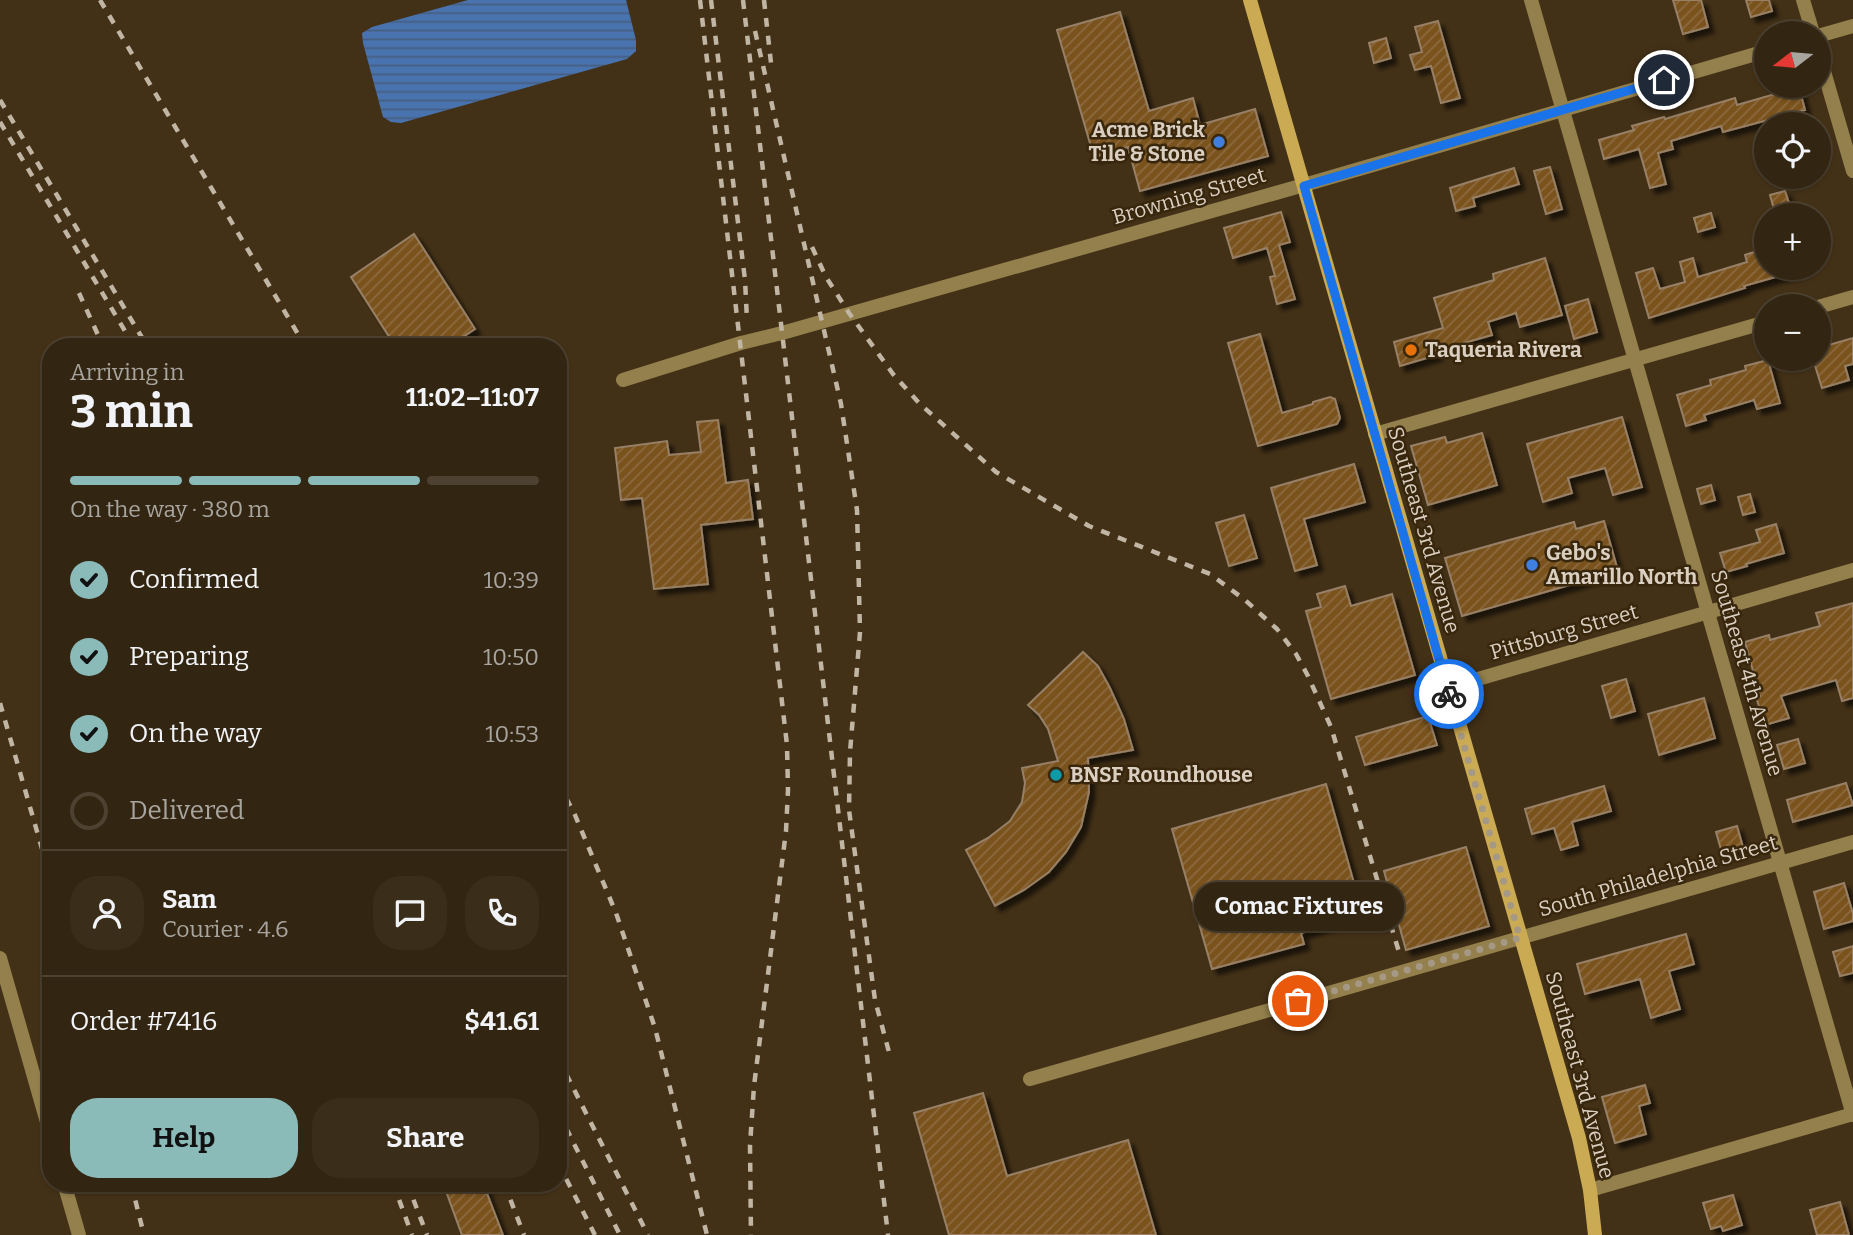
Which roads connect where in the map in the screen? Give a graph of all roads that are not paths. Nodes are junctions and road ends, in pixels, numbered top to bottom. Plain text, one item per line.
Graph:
1 (1250, 0) edge
2 (1531, 0) edge
3 (1803, 0) edge
4 (1809, 21) edge
5 (1853, 26) edge
6 (1831, 32) edge
7 (1754, 54) edge
8 (1831, 96) edge
9 (1563, 109) junction
10 (1853, 171) edge
11 (1304, 186) junction
12 (1853, 297) edge
13 (1831, 303) edge
14 (1754, 325) edge
15 (1634, 360) junction
16 (624, 380) dead end
17 (1376, 435) junction
18 (1853, 570) edge
19 (1708, 611) junction
20 (1447, 688) junction
21 (1853, 842) edge
22 (1780, 863) junction
23 (1520, 938) junction
24 (0, 958) edge
25 (1030, 1079) dead end
26 (42, 1105) edge
27 (1853, 1115) edge
28 (1590, 1189) junction
29 (67, 1192) edge
30 (79, 1235) edge
31 (1595, 1235) edge

1 - 11 main road, Southeast 3rd Avenue
2 - 9 street, Southeast 4th Avenue
3 - 4 street
5 - 6 street
7 - 9 street, Browning Street
8 - 10 street
9 - 11 street, Browning Street
9 - 15 street, Southeast 4th Avenue
11 - 16 street, Browning Street
11 - 17 main road, Southeast 3rd Avenue
12 - 13 street
14 - 15 street
15 - 17 street
15 - 19 street, Southeast 4th Avenue
17 - 20 main road, Southeast 3rd Avenue
18 - 19 street, Pittsburg Street
19 - 20 street, Pittsburg Street
19 - 22 street, Southeast 4th Avenue
20 - 23 main road, Southeast 3rd Avenue
21 - 22 street, South Philadelphia Street
22 - 23 street, South Philadelphia Street
22 - 27 street, Southeast 4th Avenue
23 - 25 street, South Philadelphia Street
23 - 28 main road, Southeast 3rd Avenue
24 - 26 street
27 - 28 street
28 - 31 main road, Southeast 3rd Avenue
29 - 30 street

